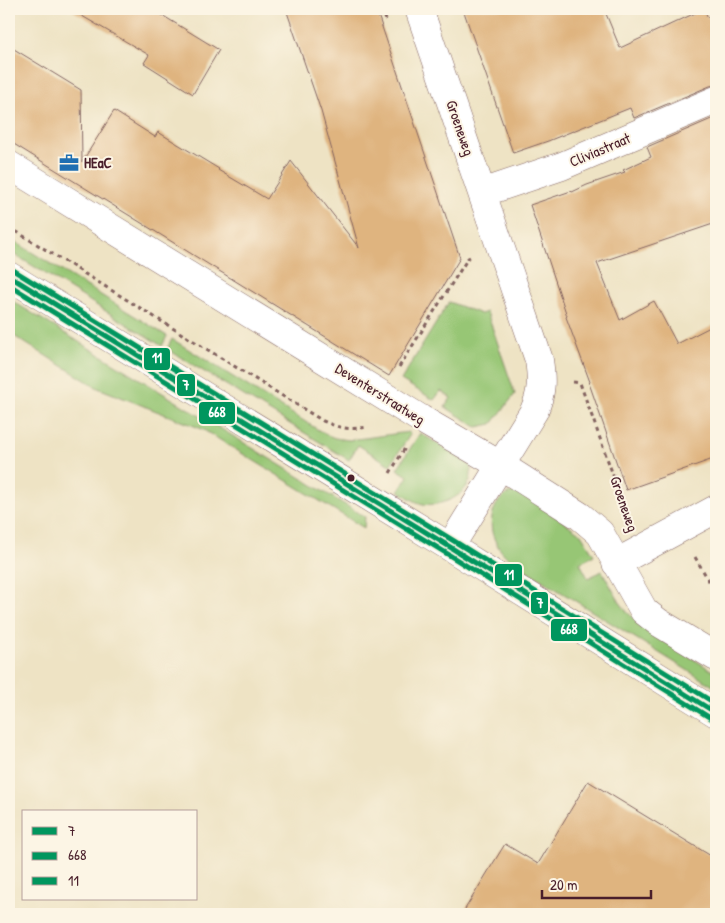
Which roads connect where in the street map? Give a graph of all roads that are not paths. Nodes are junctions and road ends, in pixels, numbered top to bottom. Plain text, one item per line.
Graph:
1 (419, 9) edge
2 (716, 100) edge
3 (9, 165) edge
4 (482, 193) junction
5 (9, 276) edge
6 (500, 465) junction
7 (716, 509) edge
8 (450, 547) junction
9 (616, 563) junction
10 (716, 657) edge
11 (716, 713) edge

1 - 4 street, Groeneweg
2 - 4 street, Cliviastraat
3 - 6 street, Deventerstraatweg
4 - 6 street, Groeneweg
5 - 8 street
6 - 8 street, Groeneweg
6 - 9 street, Deventerstraatweg
7 - 9 street
8 - 11 street
9 - 10 street, Deventerstraatweg

